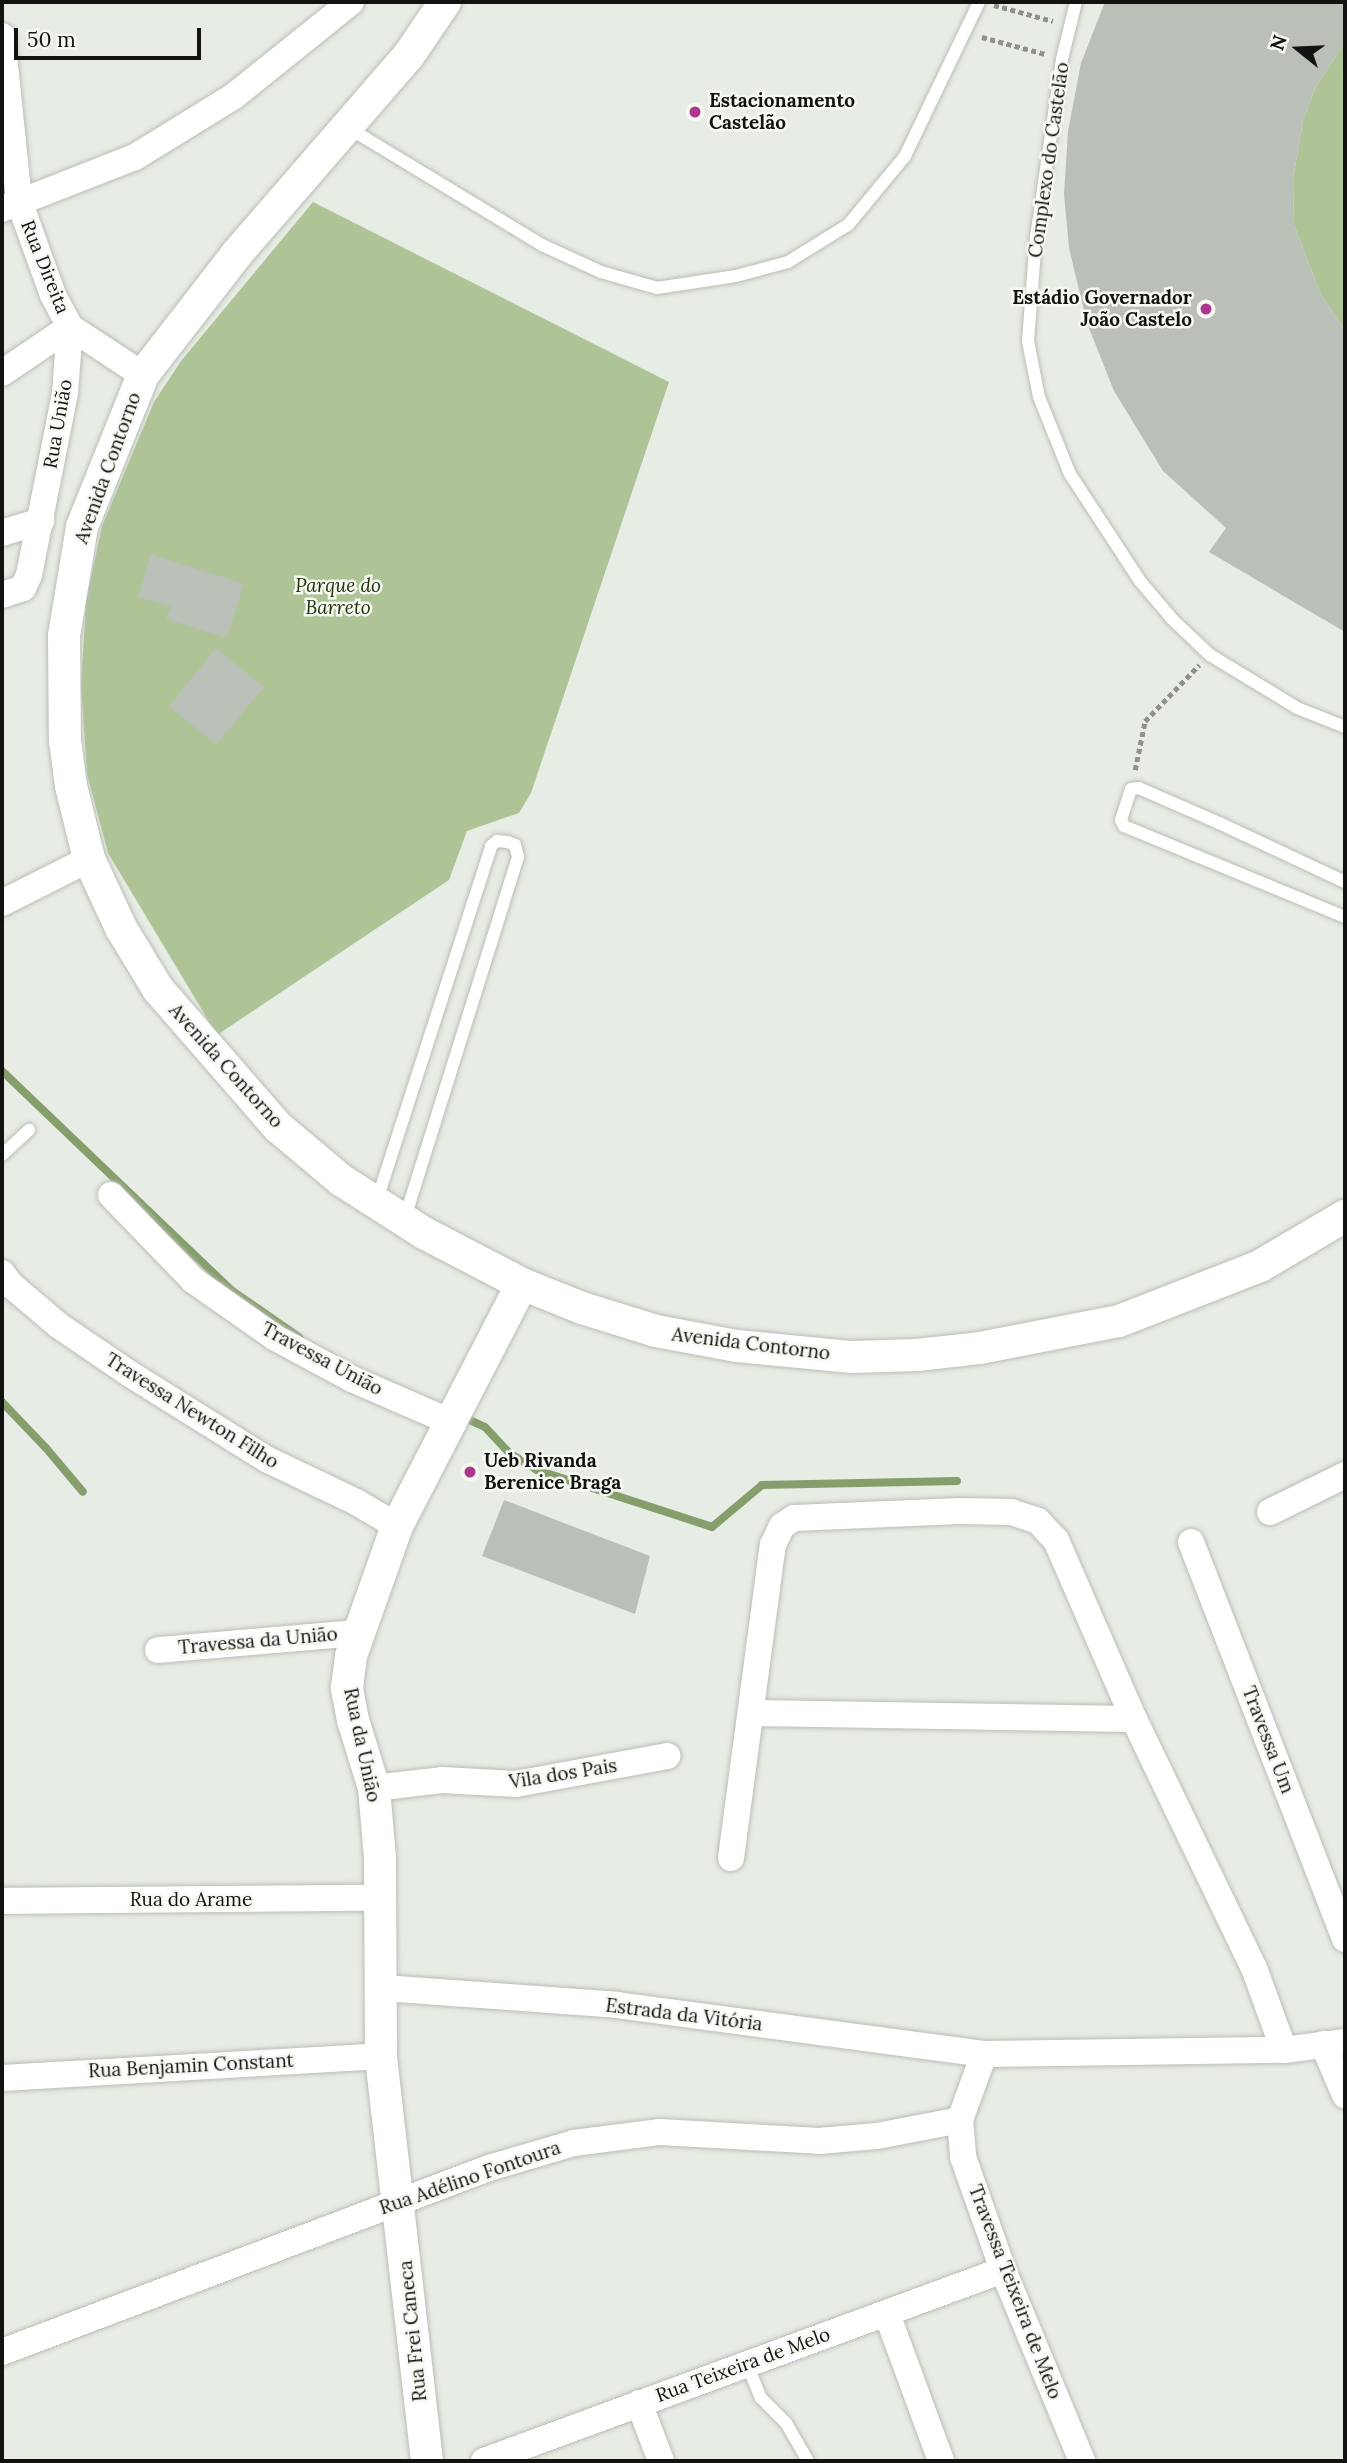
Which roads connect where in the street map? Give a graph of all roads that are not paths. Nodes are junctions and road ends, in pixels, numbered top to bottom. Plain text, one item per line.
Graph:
1 (351, 2) edge
2 (445, 2) edge
3 (981, 2) edge
4 (1076, 2) edge
5 (2, 36) edge
6 (346, 127) junction
7 (10, 205) edge
8 (70, 327) junction
9 (2, 373) edge
10 (143, 375) junction
11 (41, 521) junction
12 (2, 533) edge
13 (2, 595) edge
14 (1345, 727) edge
15 (89, 859) junction
16 (1345, 882) edge
17 (2, 903) edge
18 (1345, 917) edge
19 (29, 1130) dead end
20 (2, 1155) edge
21 (111, 1195) dead end
22 (376, 1203) junction
23 (1345, 1216) edge
24 (404, 1220) junction
25 (2, 1273) edge
26 (523, 1284) junction
27 (455, 1413) junction
28 (1345, 1475) edge
29 (1270, 1512) dead end
30 (397, 1526) junction
31 (1191, 1542) dead end
32 (358, 1633) junction
33 (158, 1650) dead end
34 (751, 1713) junction
35 (1135, 1719) junction
36 (667, 1756) dead end
37 (374, 1788) junction
38 (731, 1858) dead end
39 (381, 1898) junction
40 (2, 1901) edge
41 (1345, 1939) edge
42 (382, 1988) junction
43 (1345, 2026) edge
44 (1334, 2043) edge
45 (1284, 2050) junction
46 (985, 2054) junction
47 (381, 2056) junction
48 (2, 2078) edge
49 (1345, 2095) edge
50 (960, 2120) junction
51 (398, 2201) junction
52 (1003, 2270) junction
53 (887, 2314) junction
54 (2, 2352) edge
55 (747, 2364) junction
56 (639, 2403) junction
57 (427, 2461) edge
58 (484, 2461) edge
59 (662, 2461) edge
60 (808, 2461) edge
61 (941, 2461) edge
62 (1082, 2461) edge

1 - 7 street
2 - 6 street, Avenida Contorno
3 - 6 lane
4 - 14 lane, Complexo do Castelão
5 - 7 street, Rua Direita
6 - 10 street, Avenida Contorno
7 - 8 street, Rua Direita
8 - 9 street
8 - 10 street, Rua Direita
8 - 11 street, Rua União
10 - 15 street, Avenida Contorno
11 - 12 street
11 - 13 street, Rua União
15 - 17 street
15 - 22 street, Avenida Contorno
16 - 18 lane
19 - 20 lane
21 - 27 street, Travessa União
22 - 24 street, Avenida Contorno
22 - 24 lane
23 - 26 street, Avenida Contorno
24 - 26 street, Avenida Contorno
25 - 30 street, Travessa Newton Filho
26 - 27 street, Rua da União
27 - 30 street, Rua da União
28 - 29 street
30 - 32 street, Rua da União
31 - 41 street, Travessa Um
32 - 33 street, Travessa da União
32 - 37 street, Rua da União
34 - 35 street
34 - 35 street
34 - 38 street
35 - 45 street
36 - 37 street, Vila dos Pais
37 - 39 street, Rua da União
39 - 40 street, Rua do Arame
39 - 42 street, Rua da União
42 - 46 street, Estrada da Vitória
42 - 47 street, Rua da União
43 - 44 street
44 - 45 street, Estrada da Vitória
44 - 49 street
45 - 46 street, Estrada da Vitória
46 - 50 street
47 - 48 street, Rua Benjamin Constant
47 - 51 street, Rua da União
50 - 51 street, Rua Adélino Fontoura
50 - 52 street, Travessa Teixeira de Melo
51 - 54 street, Rua Adélino Fontoura
51 - 57 street, Rua Frei Caneca
52 - 53 street, Rua Teixeira de Melo
52 - 62 street, Travessa Teixeira de Melo
53 - 55 street, Rua Teixeira de Melo
53 - 61 street
55 - 56 street, Rua Teixeira de Melo
55 - 60 lane
56 - 58 street, Rua Teixeira de Melo
56 - 59 street

